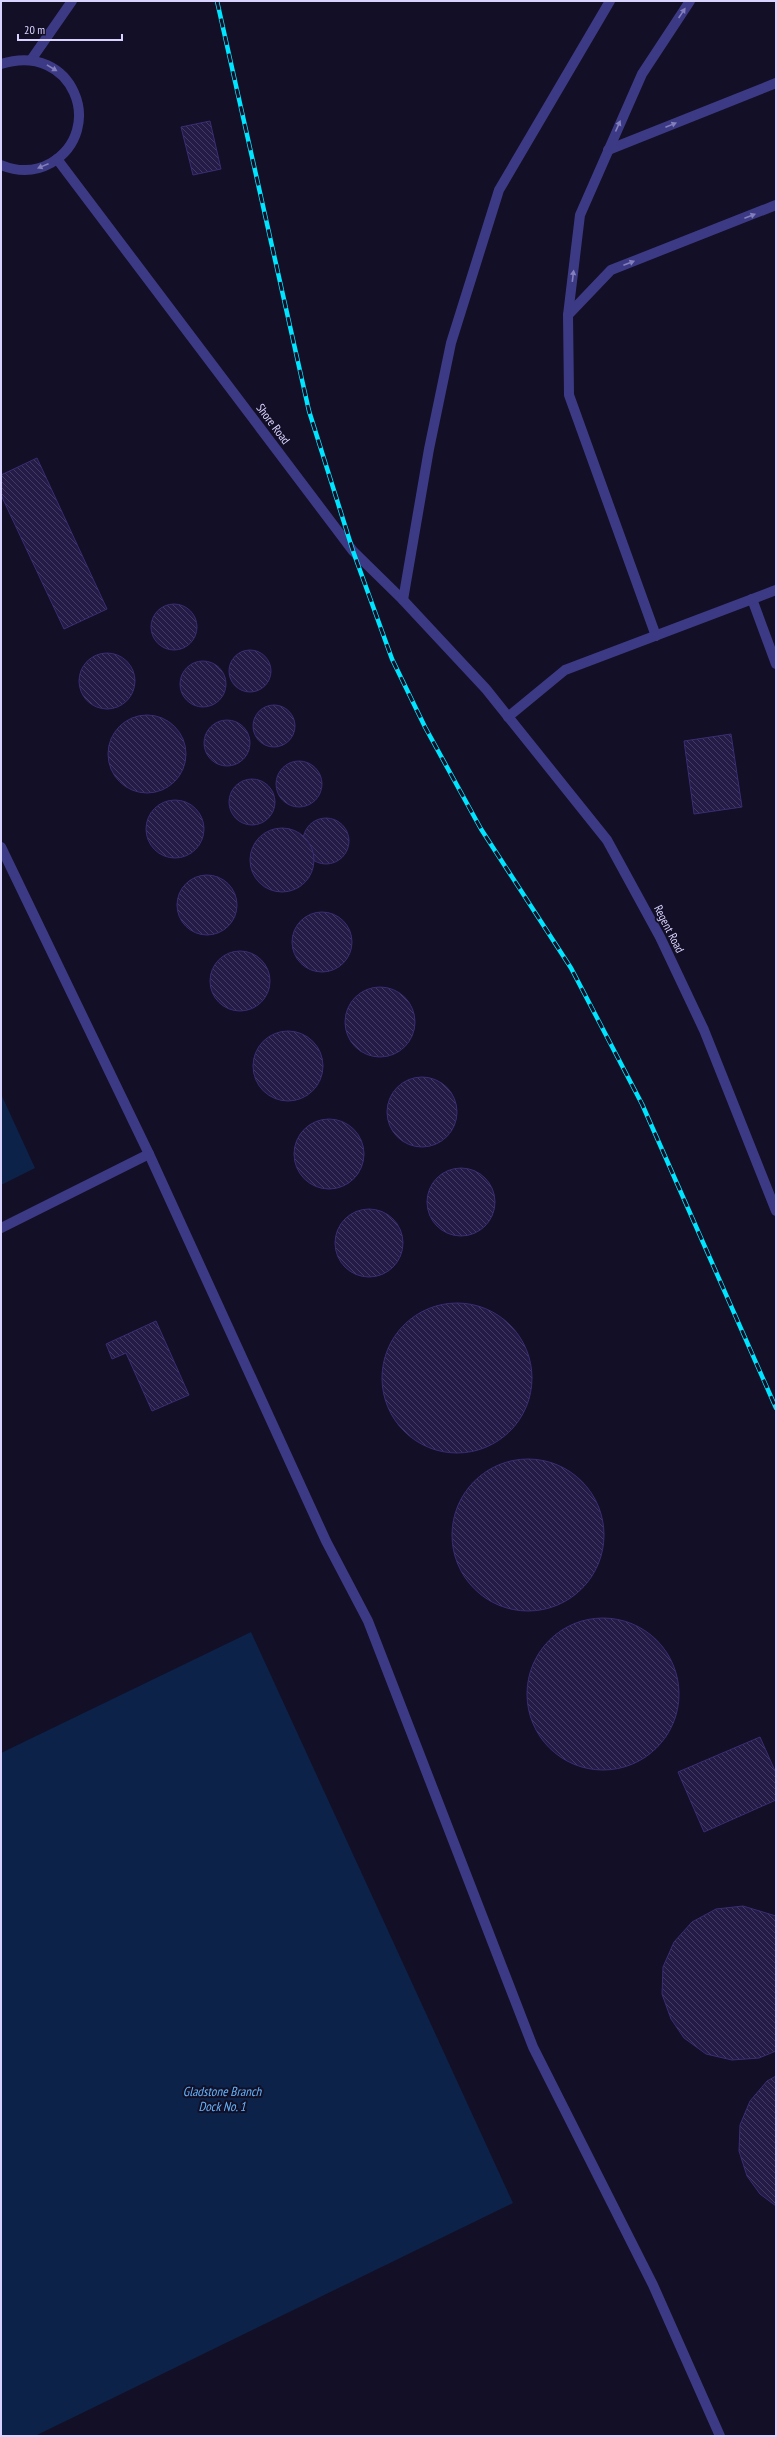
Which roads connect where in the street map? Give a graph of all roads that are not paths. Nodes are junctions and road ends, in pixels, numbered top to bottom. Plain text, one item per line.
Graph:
1 (72, 1) edge
2 (610, 1) edge
3 (690, 1) edge
4 (31, 60) junction
5 (1, 64) edge
6 (776, 83) edge
7 (608, 150) junction
8 (57, 159) junction
9 (1, 165) edge
10 (776, 205) edge
11 (568, 315) junction
12 (776, 590) edge
13 (752, 599) junction
14 (403, 600) junction
15 (656, 636) junction
16 (776, 664) edge
17 (486, 689) joint
18 (508, 717) junction
19 (1, 847) edge
20 (149, 1154) junction
21 (776, 1211) edge
22 (1, 1228) edge
23 (720, 2436) edge

1 - 4 street
2 - 14 street
7 -> 3 street
4 - 5 street
4 -> 8 street
7 -> 6 street
11 -> 7 street
8 -> 9 street
8 - 14 street, Shore Road
11 -> 10 street
11 - 15 street
12 - 13 street
13 - 15 street
13 - 16 street
14 - 17 street, Shore Road
15 - 18 street
17 - 18 street, Regent Road
18 - 21 street, Regent Road
19 - 20 street
20 - 22 street
20 - 23 street

